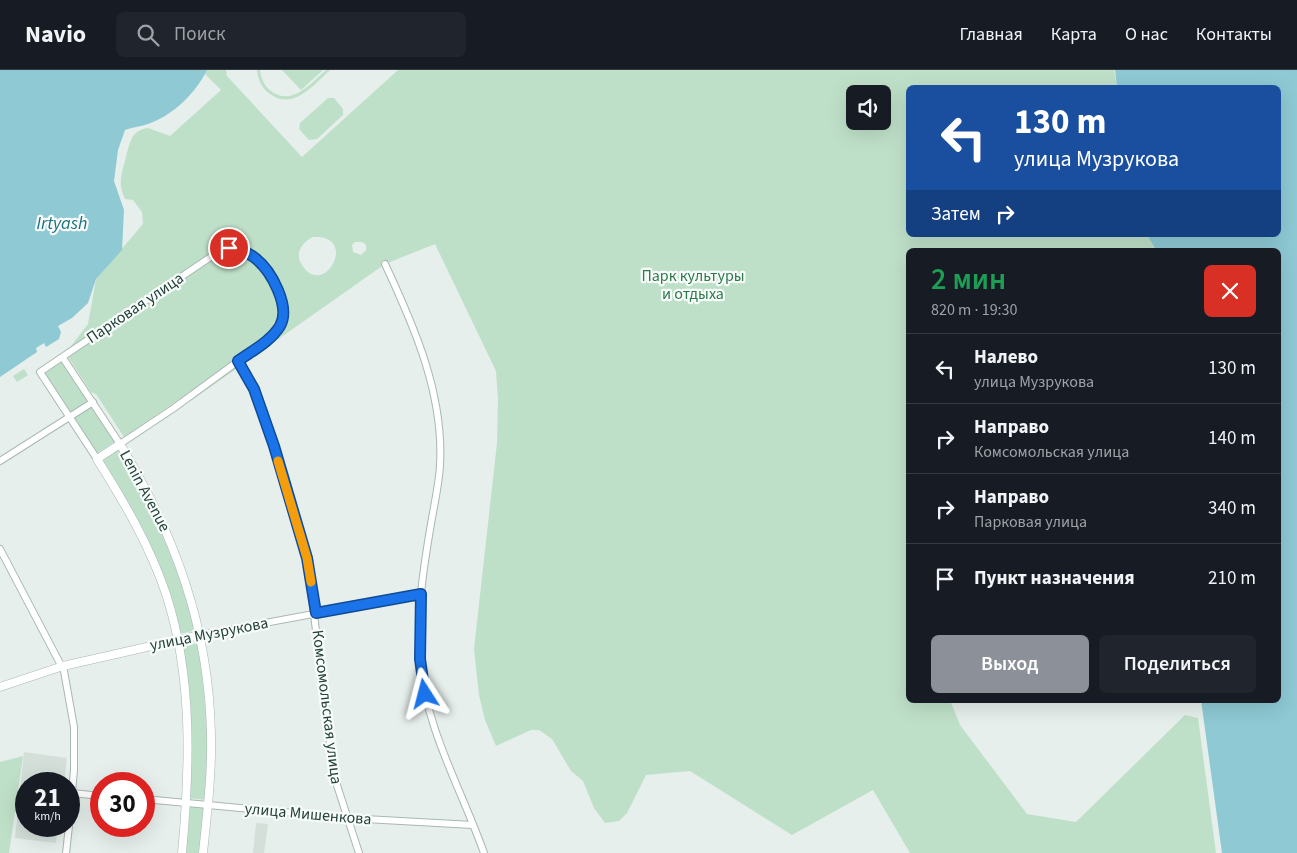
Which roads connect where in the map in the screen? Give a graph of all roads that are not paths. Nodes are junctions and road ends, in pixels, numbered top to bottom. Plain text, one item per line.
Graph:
1 (385, 264) dead end
2 (63, 358) junction
3 (238, 361) junction
4 (92, 402) junction
5 (70, 416) junction
6 (120, 444) junction
7 (97, 459) junction
8 (0, 462) edge
9 (0, 549) edge
10 (421, 594) junction
11 (316, 613) junction
12 (200, 635) junction
13 (178, 639) junction
14 (63, 666) junction
15 (0, 686) edge
16 (73, 772) edge
17 (155, 800) edge
18 (187, 803) junction
19 (208, 804) junction
20 (347, 818) junction
21 (473, 825) junction
22 (68, 837) edge
23 (66, 853) edge
24 (182, 853) edge
25 (203, 853) edge
26 (359, 853) edge
27 (484, 853) edge

1 - 10 street
2 - 3 street, Парковая улица
2 - 4 street
2 - 5 street, Парковая улица
3 - 6 street, Парковая улица
3 - 11 street, Комсомольская улица
4 - 5 street
4 - 6 street
5 - 7 street
5 - 8 street
6 - 7 street, Lenin Avenue
6 - 12 street, Lenin Avenue
7 - 13 street, Lenin Avenue
9 - 14 street
10 - 11 street, улица Музрукова
10 - 21 street
11 - 12 street, улица Музрукова
11 - 20 street, Комсомольская улица
12 - 13 street, улица Музрукова
12 - 19 street, Lenin Avenue
13 - 14 street, улица Музрукова
13 - 18 street, Lenin Avenue
14 - 15 street, улица Музрукова
14 - 16 street
17 - 18 street, улица Мишенкова
18 - 19 street, улица Мишенкова
18 - 24 street, Lenin Avenue
19 - 20 street, улица Мишенкова
19 - 25 street, Lenin Avenue
20 - 21 street, улица Мишенкова
20 - 26 street, Комсомольская улица
21 - 27 street
22 - 23 street

